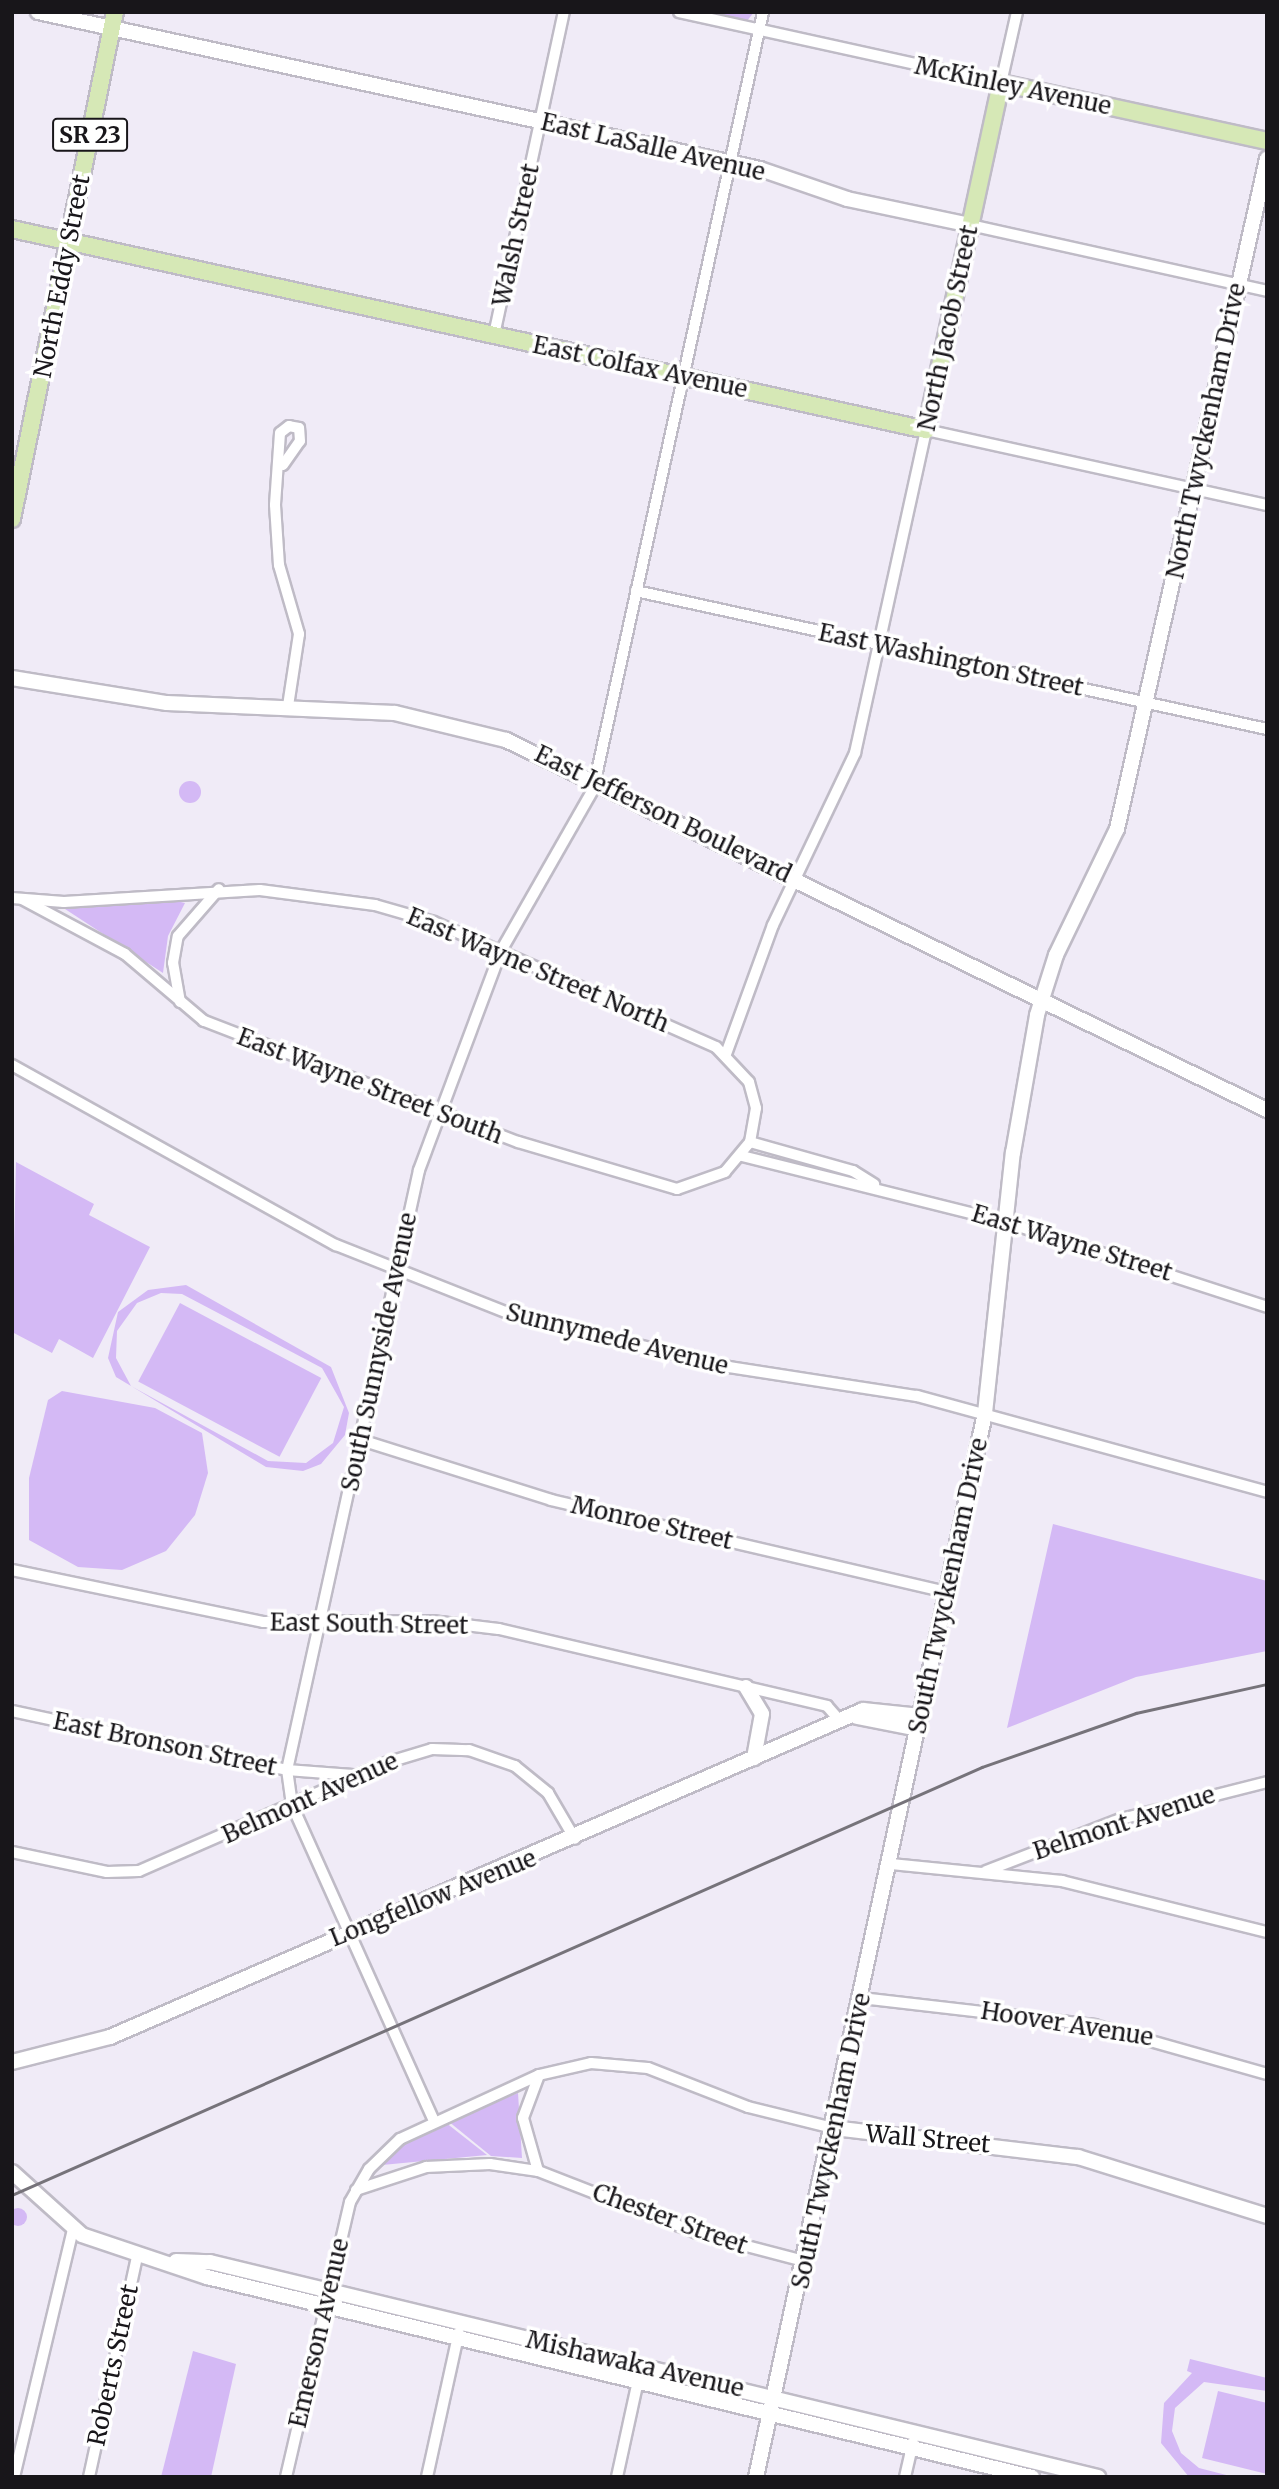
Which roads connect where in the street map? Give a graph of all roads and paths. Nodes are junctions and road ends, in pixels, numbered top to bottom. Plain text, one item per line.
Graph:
1 (37, 12) edge
2 (565, 12) edge
3 (679, 12) edge
4 (763, 12) edge
5 (1017, 12) edge
6 (693, 14) edge
7 (113, 20) edge
8 (760, 29) junction
9 (1001, 83) junction
10 (541, 121) junction
11 (1267, 141) edge
12 (1267, 159) edge
13 (730, 163) junction
14 (970, 225) junction
15 (12, 229) edge
16 (70, 242) junction
17 (1239, 285) junction
18 (1267, 291) edge
19 (494, 335) junction
20 (683, 376) junction
21 (926, 430) junction
22 (19, 456) edge
23 (283, 465) dead end
24 (1193, 489) junction
25 (1267, 505) edge
26 (12, 519) edge
27 (636, 591) junction
28 (878, 644) junction
29 (12, 678) edge
30 (1146, 703) junction
31 (288, 706) junction
32 (1267, 729) edge
33 (595, 780) junction
34 (795, 878) junction
35 (219, 889) junction
36 (17, 898) edge
37 (501, 951) junction
38 (1041, 1000) junction
39 (180, 1002) junction
40 (726, 1054) junction
41 (12, 1065) edge
42 (1267, 1110) edge
43 (438, 1114) junction
44 (750, 1142) junction
45 (742, 1156) junction
46 (876, 1185) junction
47 (1006, 1222) junction
48 (397, 1273) junction
49 (1267, 1307) edge
50 (985, 1413) junction
51 (360, 1440) junction
52 (1267, 1492) edge
53 (12, 1570) edge
54 (947, 1592) junction
55 (320, 1624) junction
56 (746, 1687) junction
57 (12, 1711) edge
58 (844, 1720) junction
59 (919, 1723) junction
60 (754, 1758) junction
61 (288, 1770) junction
62 (360, 1775) junction
63 (1267, 1782) edge
64 (292, 1805) junction
65 (575, 1839) junction
66 (12, 1852) edge
67 (891, 1864) junction
68 (983, 1872) junction
69 (348, 1931) junction
70 (1267, 1931) edge
71 (862, 1998) junction
72 (12, 2062) edge
73 (1267, 2074) edge
74 (539, 2075) junction
75 (434, 2121) junction
76 (833, 2128) junction
77 (538, 2171) junction
78 (12, 2172) edge
79 (356, 2190) junction
80 (1267, 2216) edge
81 (73, 2230) junction
82 (138, 2253) junction
83 (171, 2261) junction
84 (804, 2262) junction
85 (328, 2291) junction
86 (324, 2306) junction
87 (461, 2322) junction
88 (458, 2338) junction
89 (641, 2366) junction
90 (637, 2381) junction
91 (775, 2398) junction
92 (771, 2414) junction
93 (915, 2432) junction
94 (912, 2448) junction
95 (1050, 2471) edge
96 (14, 2477) edge
97 (89, 2477) edge
98 (286, 2477) edge
99 (427, 2477) edge
100 (617, 2477) edge
101 (757, 2477) edge
102 (905, 2477) edge
103 (1032, 2477) edge
104 (1098, 2477) edge

1 - 7 street, East LaSalle Avenue
2 - 10 street, Walsh Street
3 - 6 street, McKinley Avenue
4 - 8 street, South Sunnyside Avenue
5 - 9 street, North Jacob Street
6 - 8 street, McKinley Avenue
7 - 10 street, East LaSalle Avenue
7 - 16 main road, North Eddy Street / SR 23
8 - 9 street, McKinley Avenue
8 - 13 street, South Sunnyside Avenue
9 - 11 main road, McKinley Avenue
9 - 14 main road, North Jacob Street
10 - 13 street, East LaSalle Avenue
10 - 19 street, Walsh Street
12 - 17 street, North Twyckenham Drive
13 - 14 street, East LaSalle Avenue
13 - 20 street, South Sunnyside Avenue
14 - 17 street, East LaSalle Avenue
14 - 21 main road, North Jacob Street
15 - 16 main road, East Colfax Avenue
16 - 19 main road, East Colfax Avenue
16 - 22 main road, North Eddy Street / SR 23
17 - 18 street, East LaSalle Avenue
17 - 24 street, North Twyckenham Drive
19 - 20 main road, East Colfax Avenue
20 - 21 main road, East Colfax Avenue
20 - 27 street, South Sunnyside Avenue
21 - 24 street, East Colfax Avenue
21 - 28 street, North Jacob Street
22 - 26 main road, SR 23
23 - 31 street
24 - 25 street, East Colfax Avenue
24 - 30 street, North Twyckenham Drive
27 - 28 street, East Washington Street
27 - 33 street, South Sunnyside Avenue
28 - 30 street, East Washington Street
28 - 34 street, North Jacob Street
29 - 31 street, East Jefferson Boulevard
30 - 32 street, East Washington Street
30 - 38 street, South Twyckenham Drive
31 - 33 street, East Jefferson Boulevard
33 - 34 street, East Jefferson Boulevard
33 - 37 street, South Sunnyside Avenue
34 - 38 street, East Jefferson Boulevard
34 - 40 street, North Jacob Street
35 - 36 street, East Wayne Street North
35 - 37 street, East Wayne Street North
35 - 39 street
36 - 39 street, East Wayne Street South
37 - 40 street, East Wayne Street North
37 - 43 street, South Sunnyside Avenue
38 - 42 street, East Jefferson Boulevard
38 - 47 street, South Twyckenham Drive
39 - 43 street, East Wayne Street South
40 - 44 street
41 - 48 street, Sunnymede Avenue
43 - 45 street, East Wayne Street South
43 - 48 street, South Sunnyside Avenue
44 - 45 street
44 - 46 street, East Wayne Street
45 - 46 street, East Wayne Street
46 - 47 street, East Wayne Street
47 - 49 street, East Wayne Street
47 - 50 street, South Twyckenham Drive
48 - 50 street, Sunnymede Avenue
48 - 51 street, South Sunnyside Avenue
50 - 52 street, Sunnymede Avenue
50 - 54 street, South Twyckenham Drive
51 - 54 street, Monroe Street
51 - 55 street, South Sunnyside Avenue
53 - 55 street, East South Street
54 - 59 street, South Twyckenham Drive
55 - 56 street, East South Street
55 - 61 street, South Sunnyside Avenue
56 - 58 street, East South Street
56 - 60 street
57 - 61 street, East Bronson Street
58 - 59 street, Longfellow Avenue
58 - 60 street, Longfellow Avenue
59 - 67 street, South Twyckenham Drive
60 - 65 street, Longfellow Avenue
61 - 62 street, East Bronson Street
61 - 64 street, South Sunnyside Avenue
62 - 64 street, Belmont Avenue
62 - 65 street, Belmont Avenue
63 - 68 street, Belmont Avenue
64 - 66 street, Belmont Avenue
64 - 69 street, South Sunnyside Avenue
65 - 69 street, Longfellow Avenue
67 - 68 street
67 - 71 street, South Twyckenham Drive
68 - 70 street
69 - 72 street, Longfellow Avenue
69 - 75 street, South Sunnyside Avenue
71 - 73 street, Hoover Avenue
71 - 76 street, South Twyckenham Drive
74 - 75 street, Wall Street
74 - 76 street, Wall Street
74 - 77 street
75 - 79 street, Wall Street
76 - 80 street, Wall Street
76 - 84 street, South Twyckenham Drive
77 - 79 street, Chester Street
77 - 84 street, Chester Street
78 - 81 street, Mishawaka Avenue
79 - 85 street, Emerson Avenue
81 - 82 street, Mishawaka Avenue
81 - 96 street
82 - 83 street, Mishawaka Avenue
82 - 97 street, Roberts Street
83 - 85 street, Mishawaka Avenue
83 - 86 street, Mishawaka Avenue
84 - 91 street, South Twyckenham Drive
85 - 86 street, Emerson Avenue
85 - 87 street, Mishawaka Avenue
86 - 88 street, Mishawaka Avenue
86 - 98 street, Emerson Avenue
87 - 88 street
87 - 89 street, Mishawaka Avenue
88 - 90 street, Mishawaka Avenue
88 - 99 street
89 - 90 street
89 - 91 street, Mishawaka Avenue
90 - 92 street, Mishawaka Avenue
90 - 100 street
91 - 92 street, South Twyckenham Drive
91 - 93 street, Mishawaka Avenue
92 - 94 street, Mishawaka Avenue
92 - 101 street, South Twyckenham Drive
93 - 94 street
93 - 95 street, Mishawaka Avenue
94 - 102 street
94 - 103 street, Mishawaka Avenue
95 - 104 street, Mishawaka Avenue

